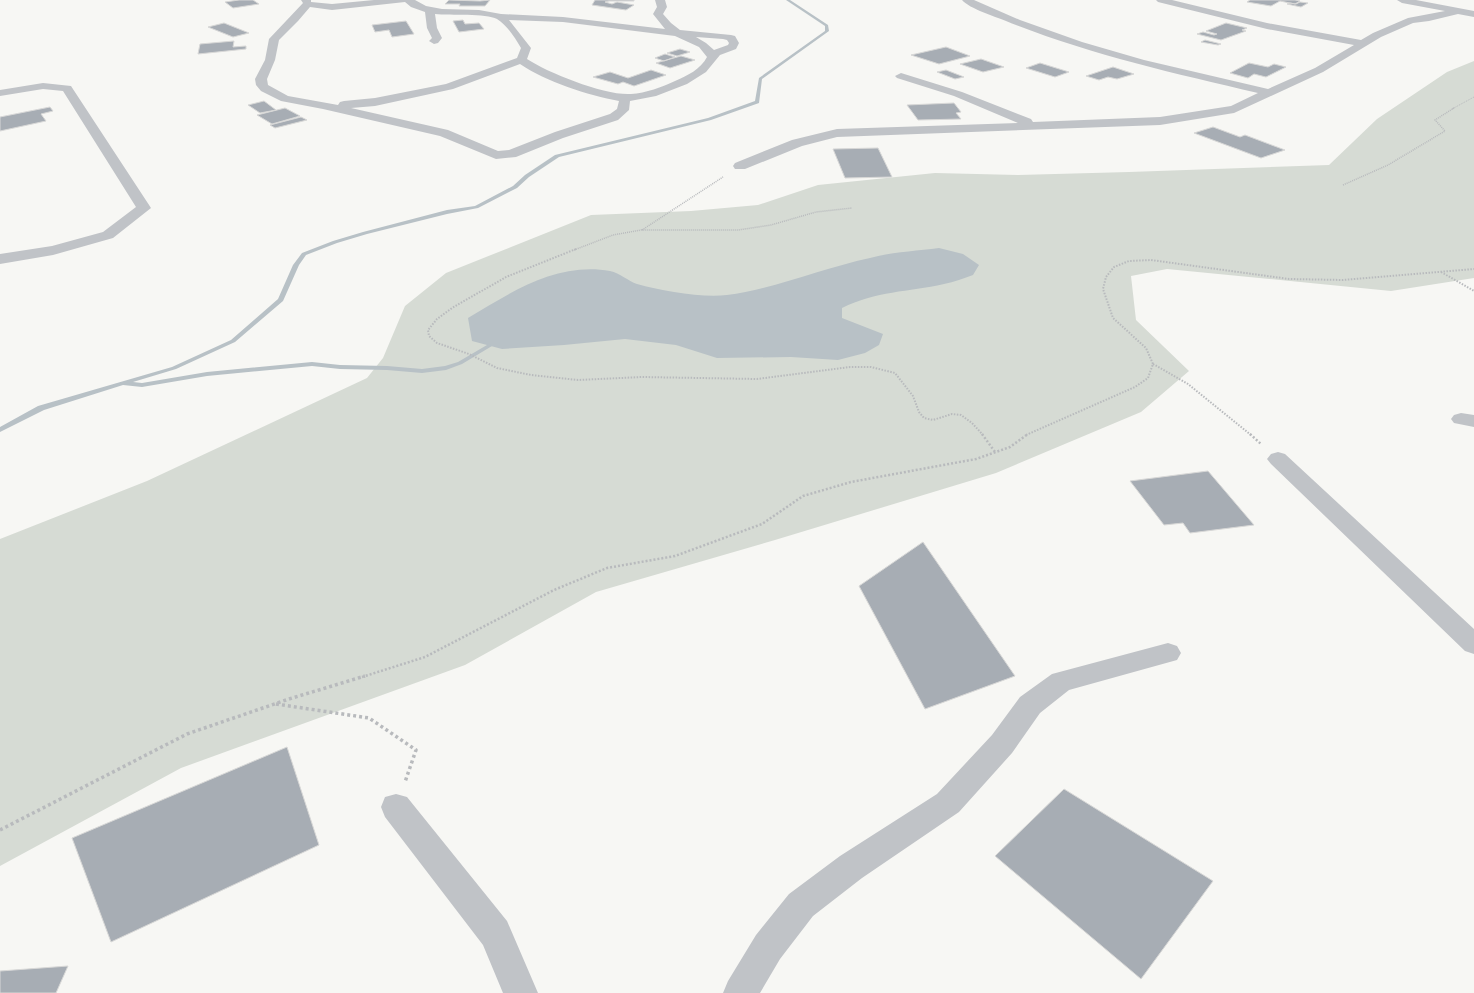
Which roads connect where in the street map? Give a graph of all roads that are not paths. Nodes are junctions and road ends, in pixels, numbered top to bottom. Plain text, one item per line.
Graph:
1 (402, 0) edge
2 (409, 0) edge
3 (660, 0) edge
4 (967, 0) edge
5 (1161, 0) edge
6 (1402, 0) edge
7 (307, 2) edge
8 (1215, 2) dead end
9 (1426, 2) edge
10 (332, 7) junction
11 (508, 8) dead end
12 (1474, 9) edge
13 (430, 10) junction
14 (1198, 10) junction
15 (1457, 11) junction
16 (488, 14) junction
17 (1474, 14) edge
18 (500, 17) junction
19 (295, 18) junction
20 (636, 18) dead end
21 (1411, 20) junction
22 (605, 23) junction
23 (678, 33) junction
24 (434, 41) dead end
25 (1361, 43) junction
26 (712, 57) junction
27 (521, 60) junction
28 (901, 76) dead end
29 (1266, 92) junction
30 (0, 93) edge
31 (625, 98) junction
32 (323, 105) junction
33 (1035, 126) junction
34 (740, 166) road end
35 (0, 259) edge
36 (1278, 459) road end
37 (1474, 644) edge
38 (1168, 653) dead end
39 (396, 807) road end
40 (521, 993) edge
41 (740, 993) edge

1 - 10 street
2 - 13 street
3 - 23 street
4 - 29 street
5 - 14 street
6 - 9 street
7 - 10 street
7 - 19 street
8 - 14 street
9 - 12 street
9 - 15 street
9 - 21 street
10 - 19 street
11 - 16 street
13 - 16 street
13 - 24 street
14 - 25 street
15 - 17 street
15 - 21 street
16 - 18 street
18 - 22 street
18 - 27 street
19 - 32 street
20 - 22 street
21 - 25 street
22 - 23 street
23 - 26 street
23 - 26 street
25 - 29 street
26 - 31 street
27 - 31 street
27 - 32 street
28 - 33 street
29 - 33 street
30 - 35 street
31 - 32 street
33 - 34 street
36 - 37 street
38 - 41 street
39 - 40 street

